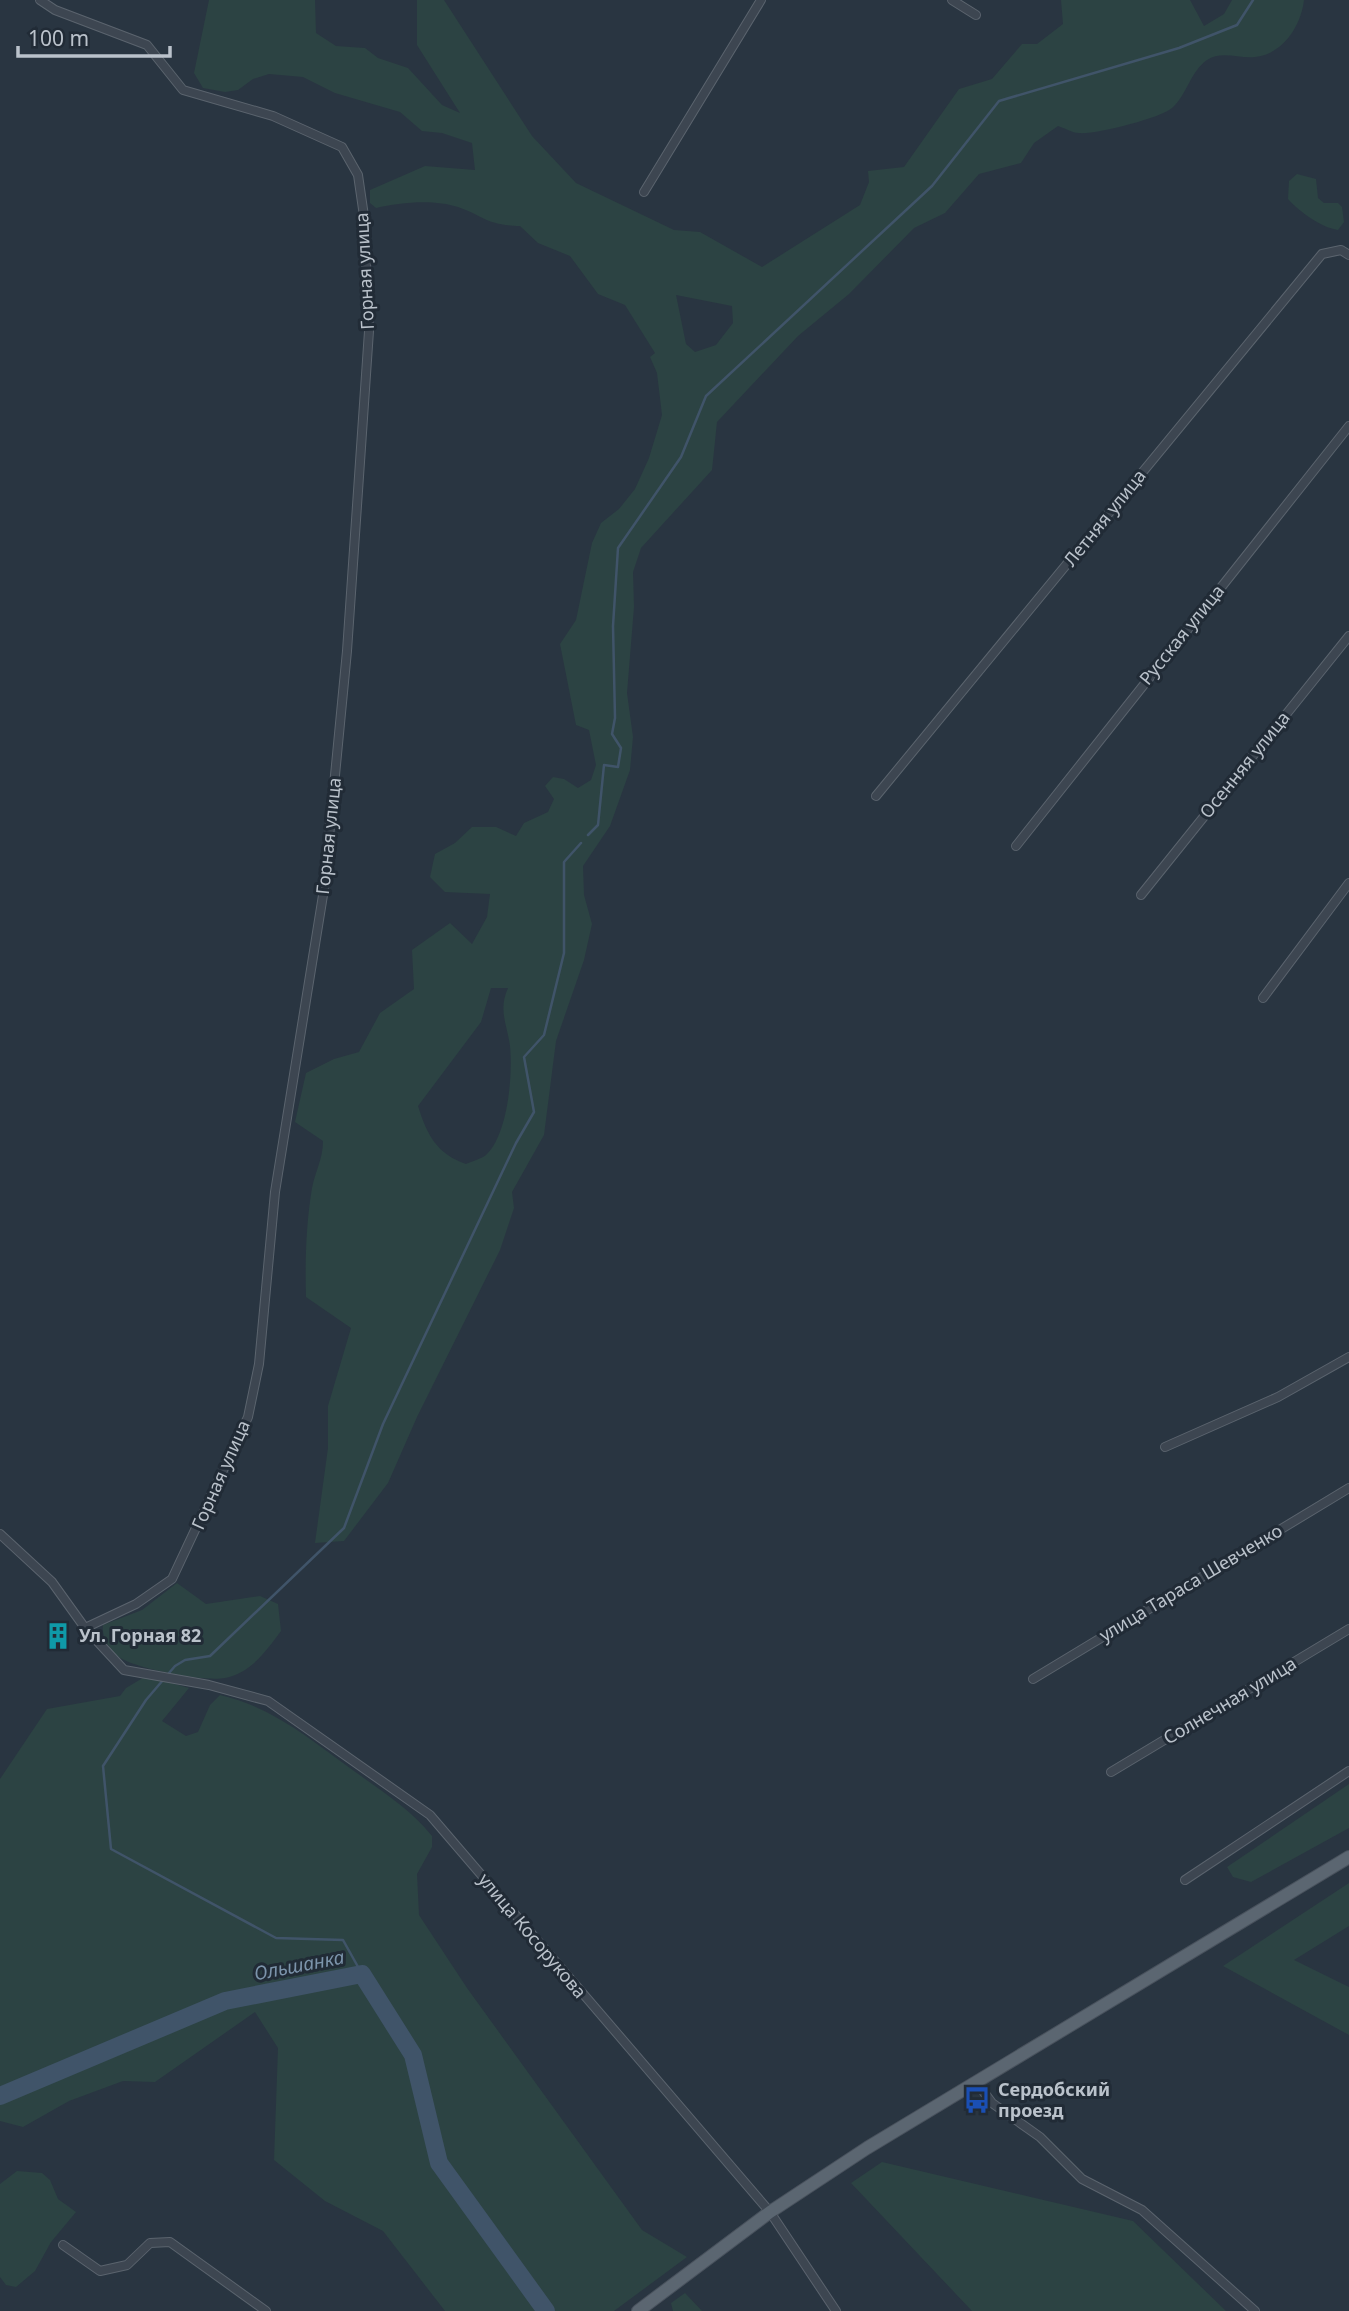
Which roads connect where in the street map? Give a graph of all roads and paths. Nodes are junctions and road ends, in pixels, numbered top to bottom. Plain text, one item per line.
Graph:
1 (40, 0) edge
2 (761, 0) edge
3 (952, 0) edge
4 (976, 15) dead end
5 (644, 192) dead end
6 (1345, 253) edge
7 (1349, 426) edge
8 (1349, 636) edge
9 (876, 796) dead end
10 (1016, 846) dead end
11 (1349, 883) edge
12 (1141, 895) dead end
13 (1263, 998) dead end
14 (1349, 1357) edge
15 (1164, 1447) dead end
16 (1349, 1488) edge
17 (0, 1534) edge
18 (85, 1628) junction
19 (1349, 1629) edge
20 (1033, 1679) dead end
21 (1349, 1771) edge
22 (1111, 1773) dead end
23 (1349, 1857) edge
24 (1185, 1881) dead end
25 (977, 2083) junction
26 (770, 2212) junction
27 (63, 2245) dead end
28 (266, 2311) edge
29 (638, 2311) edge
30 (836, 2311) edge
31 (1255, 2311) edge

1 - 18 street, Горная улица
2 - 5 street
3 - 4 street
6 - 9 street, Летняя улица
7 - 10 street, Русская улица
8 - 12 street, Осенняя улица
11 - 13 street
14 - 15 street
16 - 20 street, улица Тараса Шевченко
17 - 18 street, улица Косорукова
18 - 26 street, улица Косорукова
19 - 22 street, Солнечная улица
21 - 24 street
23 - 25 main road
25 - 26 main road
25 - 31 street
26 - 29 main road
26 - 30 street, улица Косорукова
27 - 28 street

